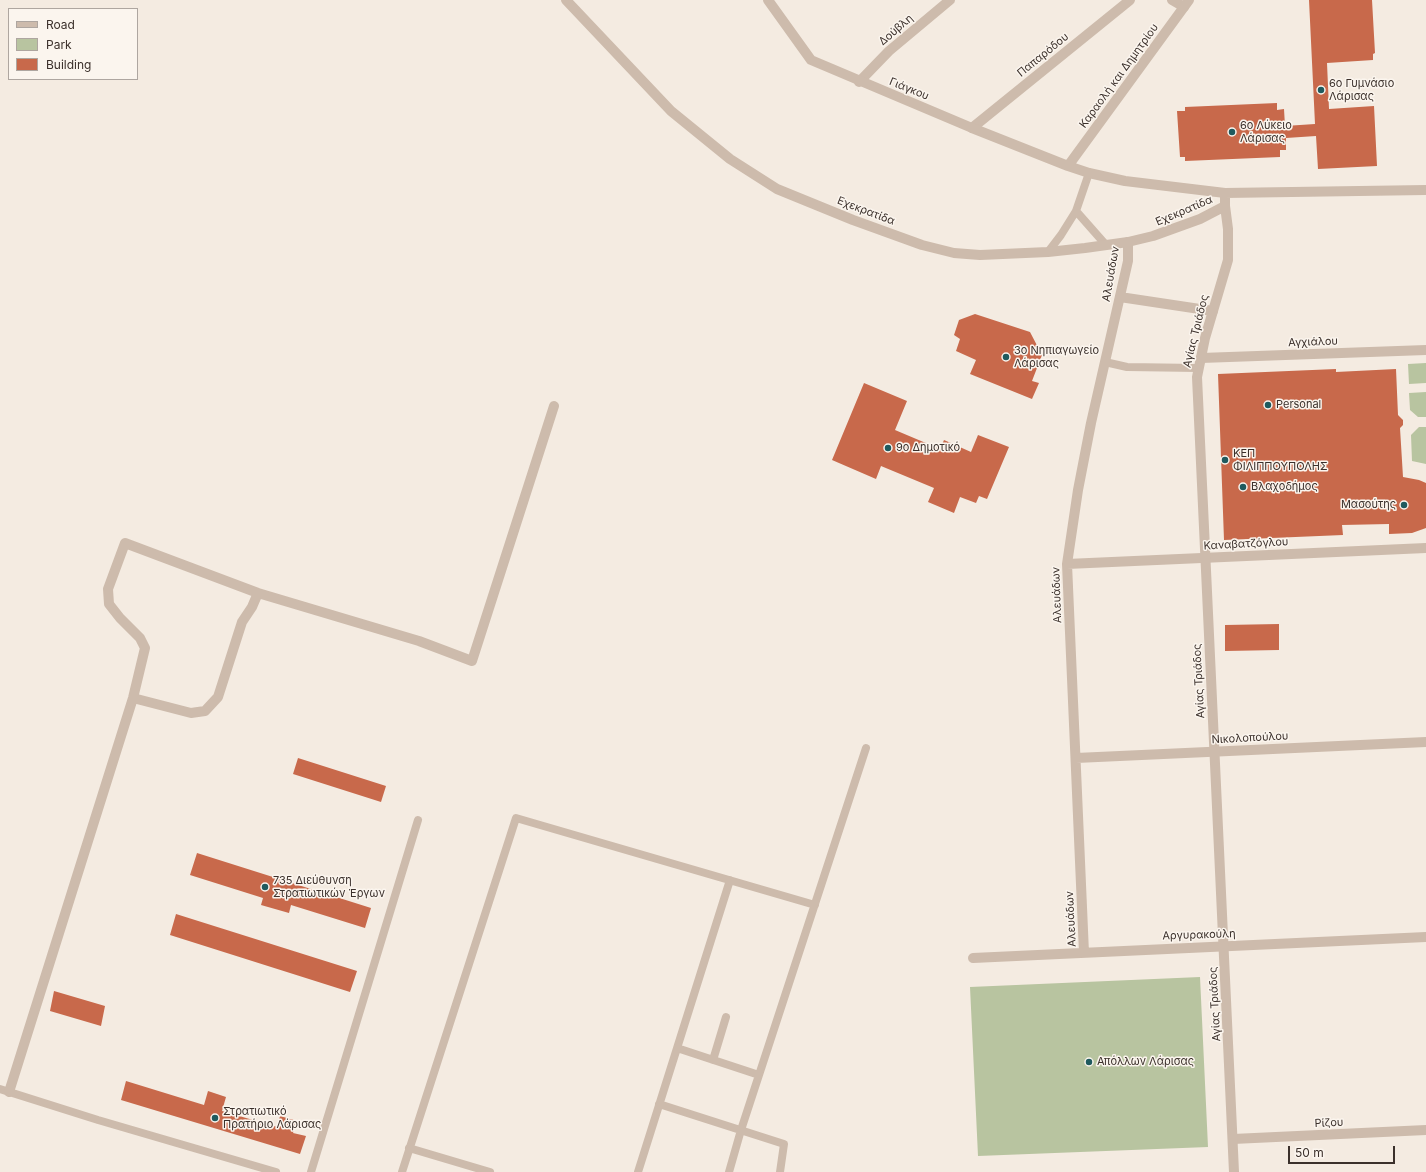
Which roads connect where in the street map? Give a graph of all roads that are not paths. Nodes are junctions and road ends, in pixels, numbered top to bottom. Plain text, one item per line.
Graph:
1 (566, 0) edge
2 (950, 0) edge
3 (1130, 0) edge
4 (1172, 0) edge
5 (770, 1) edge
6 (1186, 3) edge
7 (859, 82) junction
8 (972, 128) junction
9 (1068, 166) junction
10 (1089, 173) junction
11 (1426, 190) edge
12 (1225, 193) junction
13 (1225, 206) junction
14 (1076, 211) junction
15 (1128, 242) junction
16 (1106, 245) junction
17 (1048, 252) junction
18 (1120, 297) junction
19 (1213, 311) junction
20 (1426, 350) edge
21 (1201, 358) junction
22 (1105, 362) junction
23 (1198, 368) junction
24 (554, 406) dead end
25 (1426, 548) edge
26 (1206, 558) junction
27 (1067, 564) junction
28 (258, 593) junction
29 (133, 698) junction
30 (1426, 742) edge
31 (866, 748) dead end
32 (1215, 752) junction
33 (1076, 758) junction
34 (418, 820) dead end
35 (730, 880) junction
36 (815, 905) junction
37 (1426, 937) edge
38 (1224, 946) junction
39 (1084, 953) junction
40 (972, 958) dead end
41 (726, 1017) dead end
42 (677, 1048) junction
43 (713, 1060) junction
44 (759, 1075) junction
45 (4, 1090) edge
46 (659, 1104) junction
47 (741, 1130) junction
48 (1426, 1130) edge
49 (1233, 1139) junction
50 (409, 1148) junction
51 (276, 1172) edge
52 (311, 1172) edge
53 (402, 1172) edge
54 (490, 1172) edge
55 (638, 1172) edge
56 (729, 1172) edge
57 (780, 1172) edge
58 (1234, 1172) edge

1 - 17 street, Εχεκρατίδα
2 - 7 street, Δούβλη
3 - 8 street, Παπαρόδου
4 - 6 street
5 - 7 street, Γιάγκου
6 - 9 street, Καραολή και Δημητρίου
7 - 8 street, Γιάγκου
8 - 9 street, Γιάγκου
9 - 10 street, Γιάγκου
10 - 12 street, Γιάγκου
10 - 14 lane
11 - 12 street, Γιάγκου
12 - 13 street, Αγίας Τριάδος
13 - 15 street, Εχεκρατίδα
13 - 19 street, Αγίας Τριάδος
14 - 16 lane
14 - 17 lane
15 - 16 street, Εχεκρατίδα
15 - 18 street, Αλευάδων
16 - 17 street, Εχεκρατίδα
18 - 19 street
18 - 22 street, Αλευάδων
19 - 21 street, Αγίας Τριάδος
20 - 21 street, Αγχιάλου
21 - 23 street, Αγίας Τριάδος
22 - 23 lane
22 - 27 street, Αλευάδων
23 - 26 street, Αγίας Τριάδος
24 - 28 street
25 - 26 street, Καναβατζόγλου
26 - 27 street, Καναβατζόγλου
26 - 32 street, Αγίας Τριάδος
27 - 33 street, Αλευάδων
28 - 29 street
28 - 29 street
29 - 45 street
30 - 32 street, Νικολοπούλου
31 - 36 lane
32 - 33 street, Νικολοπούλου
32 - 38 street, Αγίας Τριάδος
33 - 39 street, Αλευάδων
34 - 52 lane
35 - 36 lane
35 - 42 lane
35 - 50 lane
36 - 44 lane
37 - 38 street, Αργυρακούλη
38 - 39 street, Αργυρακούλη
38 - 49 street, Αγίας Τριάδος
39 - 40 street, Αργυρακούλη
41 - 43 lane
42 - 43 lane
42 - 46 lane
43 - 44 lane
44 - 47 lane
45 - 51 lane
46 - 47 lane
46 - 55 lane
47 - 56 lane
47 - 57 lane
48 - 49 street, Ρίζου
49 - 58 street, Αγίας Τριάδος
50 - 53 lane
50 - 54 lane

